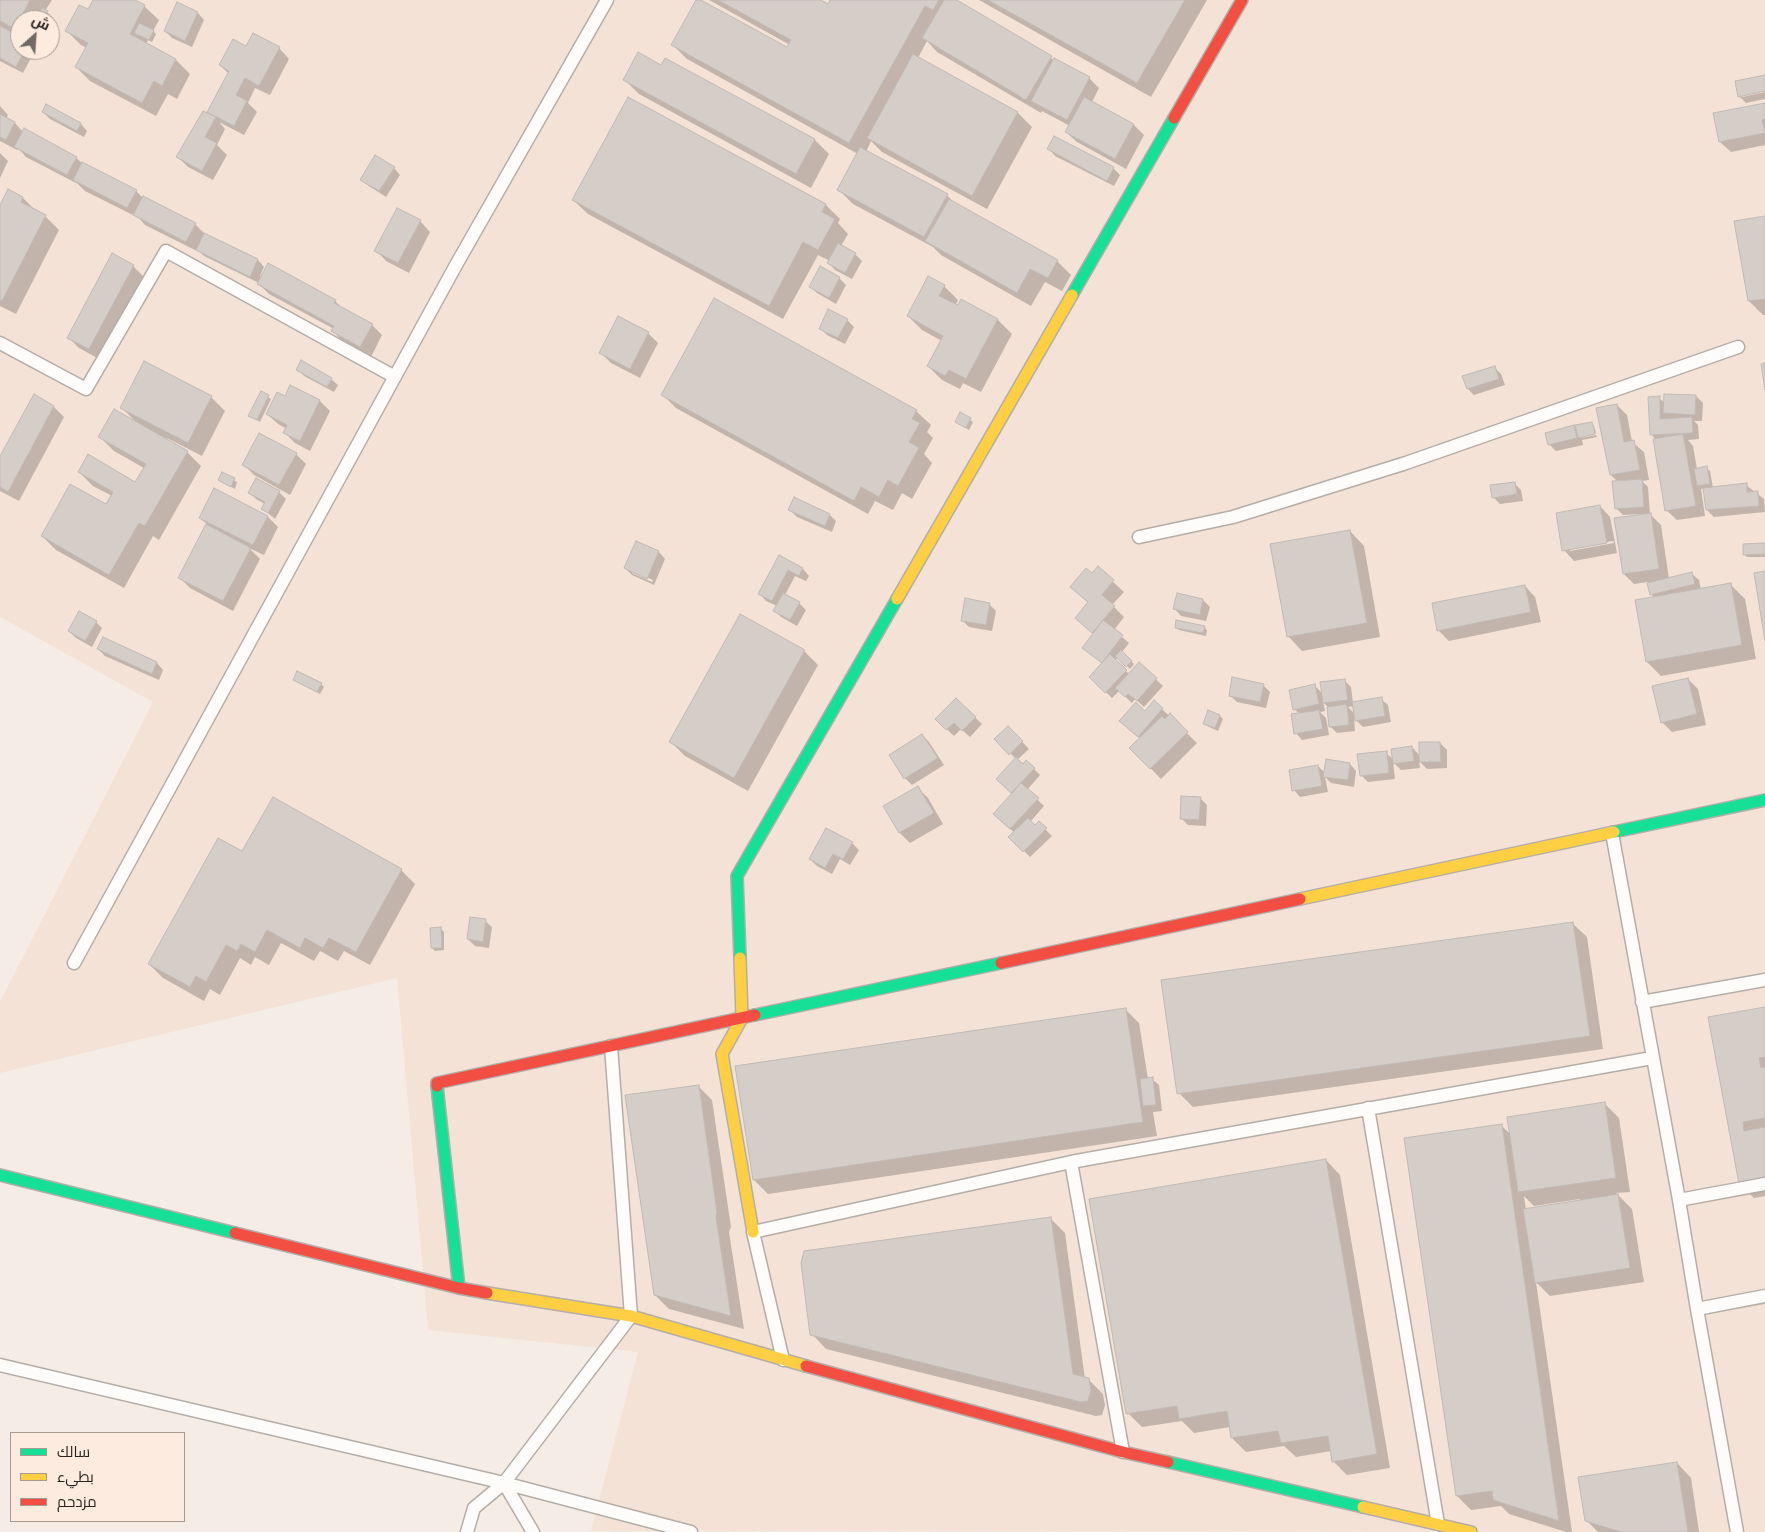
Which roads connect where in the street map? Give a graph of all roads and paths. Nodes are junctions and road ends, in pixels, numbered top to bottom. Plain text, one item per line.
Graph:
1 (607, 0) edge
2 (1242, 0) edge
3 (0, 343) edge
4 (1738, 347) dead end
5 (395, 377) junction
6 (1139, 537) dead end
7 (1765, 800) edge
8 (1612, 833) junction
9 (74, 962) dead end
10 (1765, 980) edge
11 (1642, 1002) junction
12 (742, 1018) junction
13 (611, 1046) junction
14 (1652, 1058) junction
15 (1368, 1108) junction
16 (1071, 1162) junction
17 (0, 1175) edge
18 (1765, 1184) edge
19 (1679, 1200) junction
20 (753, 1232) junction
21 (459, 1288) junction
22 (1765, 1296) edge
23 (1697, 1309) junction
24 (631, 1316) junction
25 (783, 1360) junction
26 (0, 1365) edge
27 (1123, 1452) junction
28 (504, 1483) junction
29 (1438, 1524) junction
30 (467, 1532) edge
31 (533, 1532) edge
32 (691, 1532) edge
33 (1471, 1532) edge
34 (1737, 1532) edge

1 - 5 street
2 - 12 street
3 - 5 street
4 - 6 street
5 - 9 street
7 - 8 street
8 - 11 street
8 - 12 street
10 - 11 street
11 - 14 street
12 - 13 street
12 - 20 street
13 - 21 street
13 - 24 street
14 - 15 street
14 - 19 street
15 - 16 street
15 - 29 street
16 - 20 street
16 - 27 street
17 - 21 street
18 - 19 street
19 - 23 street
20 - 25 street
21 - 24 street
22 - 23 street
23 - 34 street
24 - 25 street
24 - 28 street
25 - 27 street
26 - 28 street
27 - 29 street
28 - 30 street
28 - 31 street
28 - 32 street
29 - 33 street

